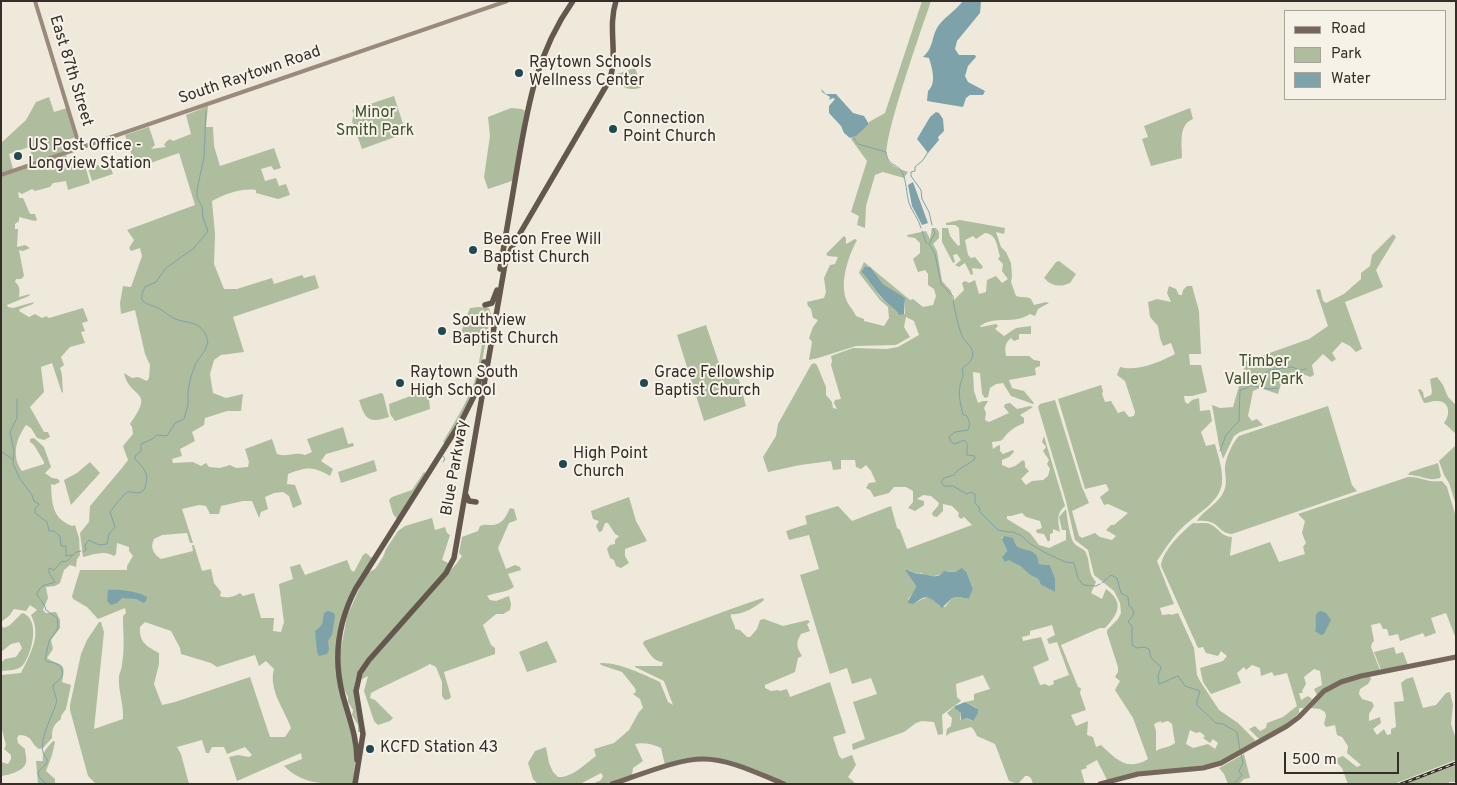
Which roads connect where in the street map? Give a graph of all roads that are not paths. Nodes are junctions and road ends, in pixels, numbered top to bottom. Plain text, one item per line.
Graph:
1 (35, 1) edge
2 (507, 1) edge
3 (572, 1) edge
4 (616, 1) edge
5 (80, 148) junction
6 (1, 175) edge
7 (466, 495) junction
8 (476, 502) dead end
9 (1456, 657) edge
10 (355, 784) edge
11 (612, 784) edge
12 (784, 784) edge
13 (1100, 784) edge

1 - 5 main road, East 87th Street
2 - 5 main road, South Raytown Road
3 - 10 highway, Blue Parkway
4 - 7 highway, Blue Parkway
5 - 6 main road, South Raytown Road
7 - 8 highway
7 - 10 highway, Blue Parkway
9 - 13 main road
11 - 12 main road

